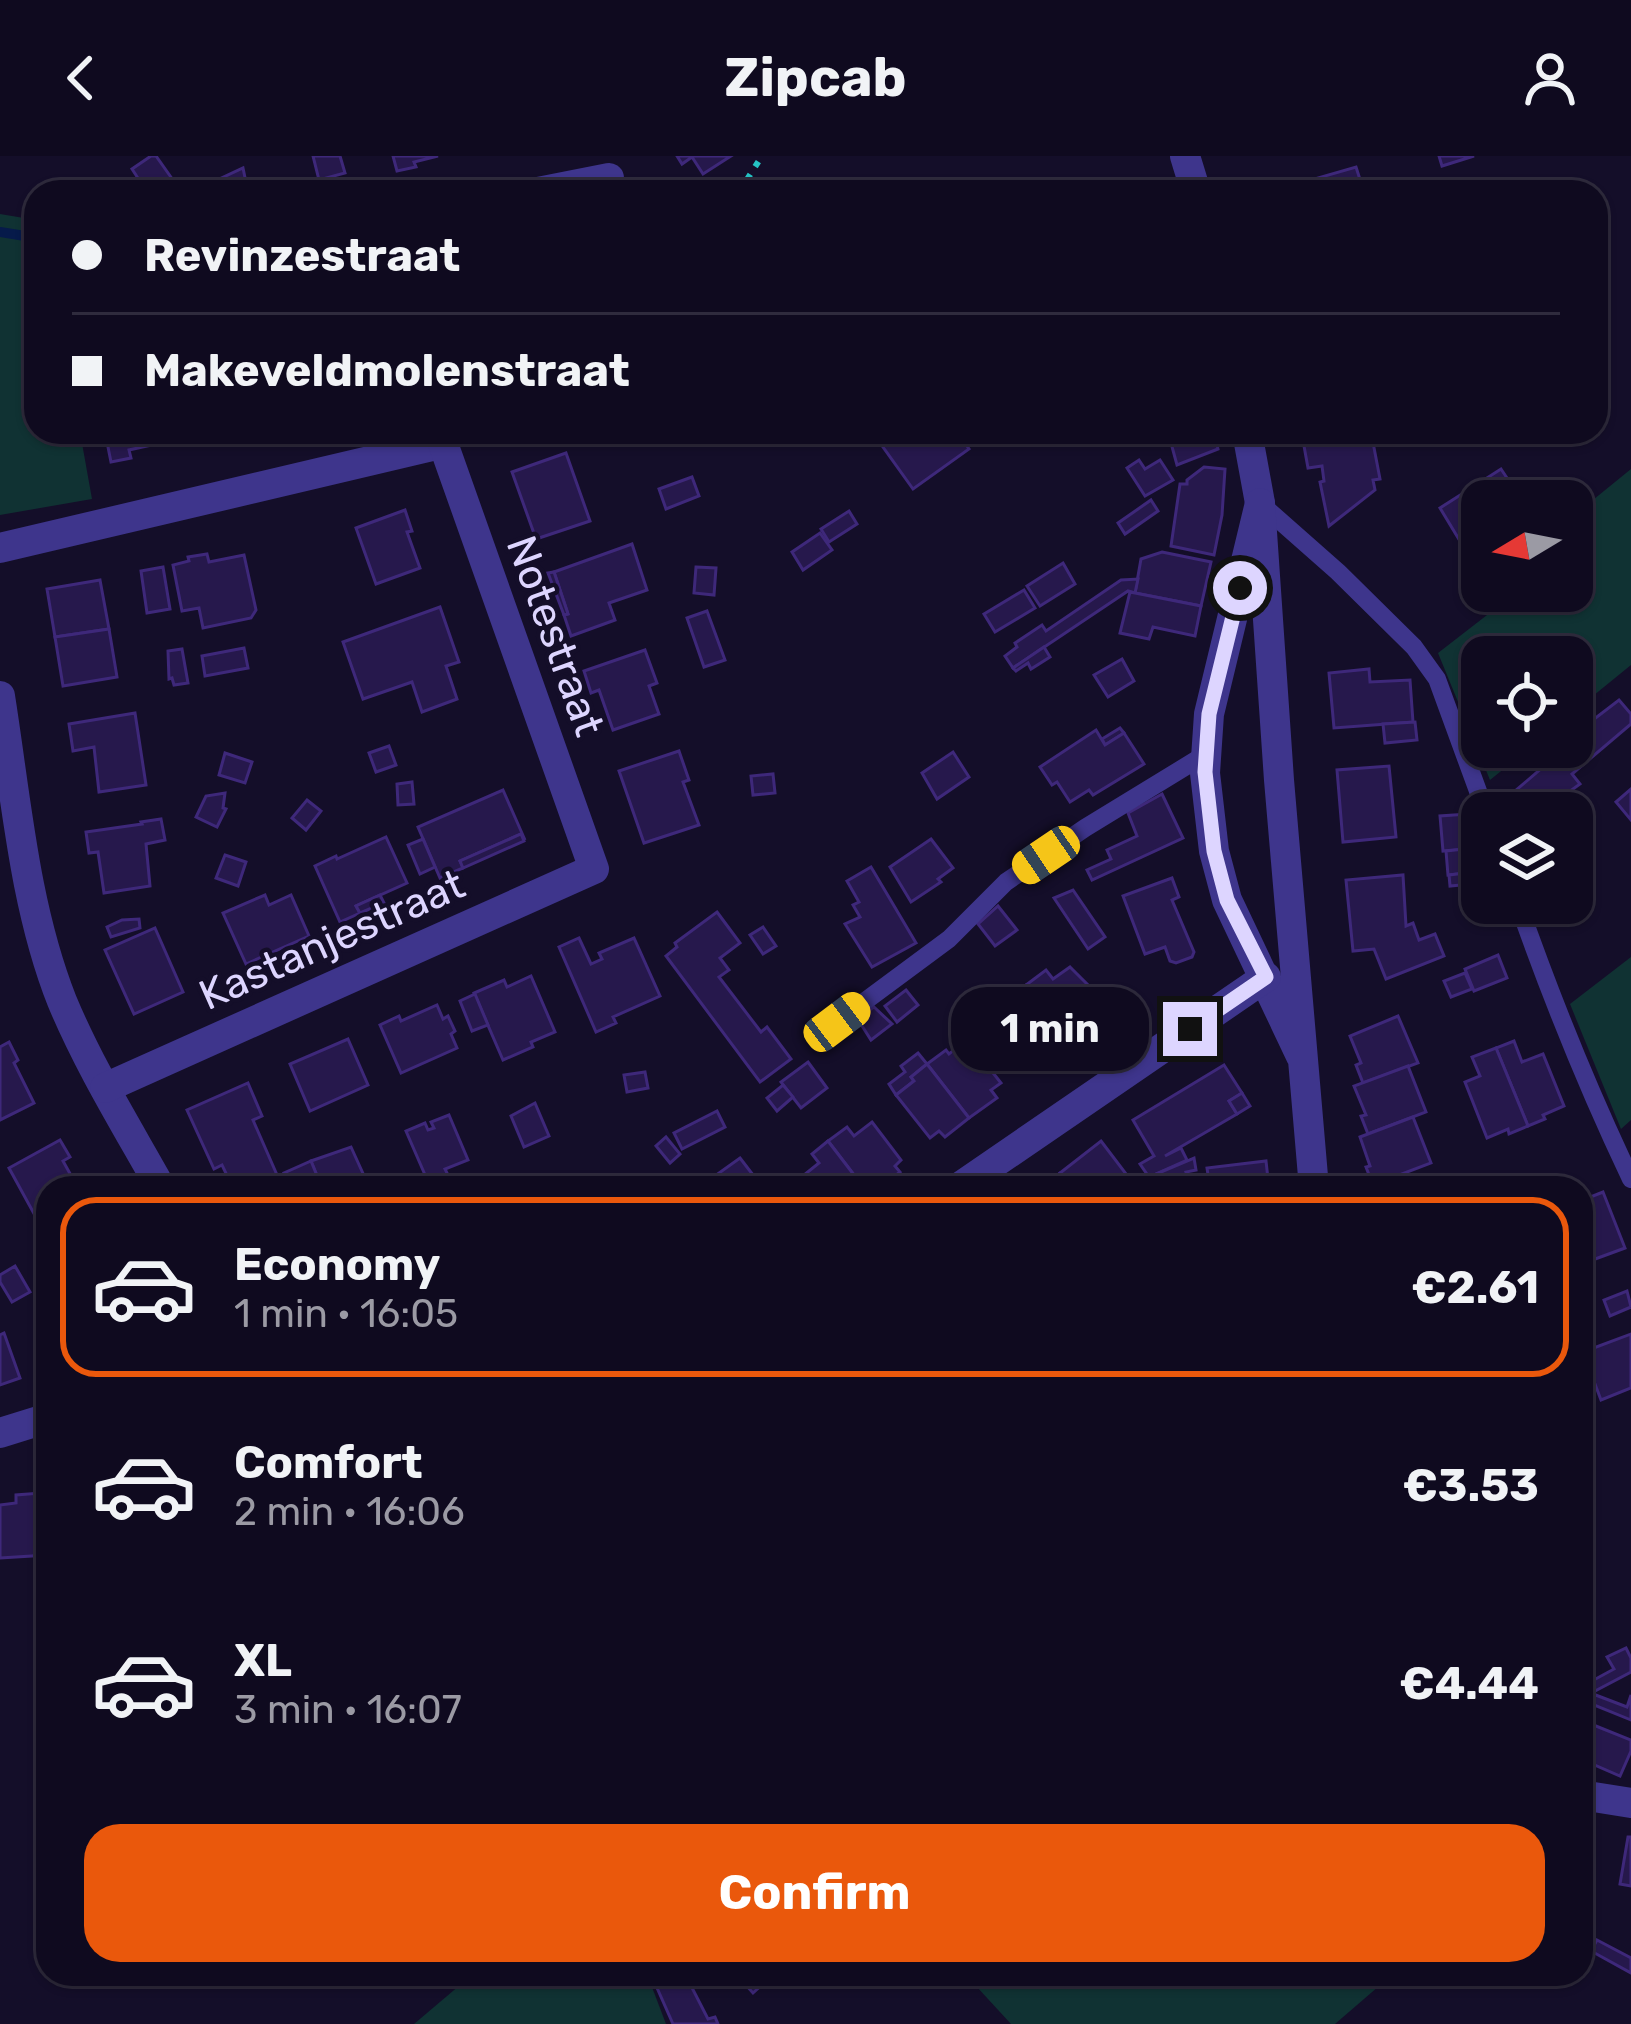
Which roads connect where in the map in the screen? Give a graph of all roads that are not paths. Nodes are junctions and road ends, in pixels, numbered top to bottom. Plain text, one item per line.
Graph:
1 (609, 178) dead end
2 (599, 180) edge
3 (416, 444) edge
4 (442, 444) edge
5 (1249, 444) edge
6 (1260, 503) junction
7 (0, 548) edge
8 (0, 696) edge
9 (1206, 754) junction
10 (1478, 792) edge
11 (594, 869) joint
12 (1526, 924) edge
13 (1266, 977) junction
14 (837, 1022) dead end
15 (1301, 1056) junction
16 (105, 1088) junction
17 (154, 1176) edge
18 (978, 1176) edge
19 (1313, 1176) edge
20 (1631, 1178) edge
21 (36, 1422) edge
22 (0, 1433) edge
23 (1593, 1798) edge
24 (1631, 1803) edge

1 - 2 street
3 - 7 street
4 - 11 street, Notestraat
5 - 6 street
6 - 9 street
6 - 10 lane
6 - 15 street
8 - 16 street
9 - 13 street
9 - 14 lane
11 - 16 street, Kastanjestraat
12 - 20 lane
13 - 15 street
13 - 18 street
15 - 19 street
16 - 17 street
21 - 22 street
23 - 24 street

